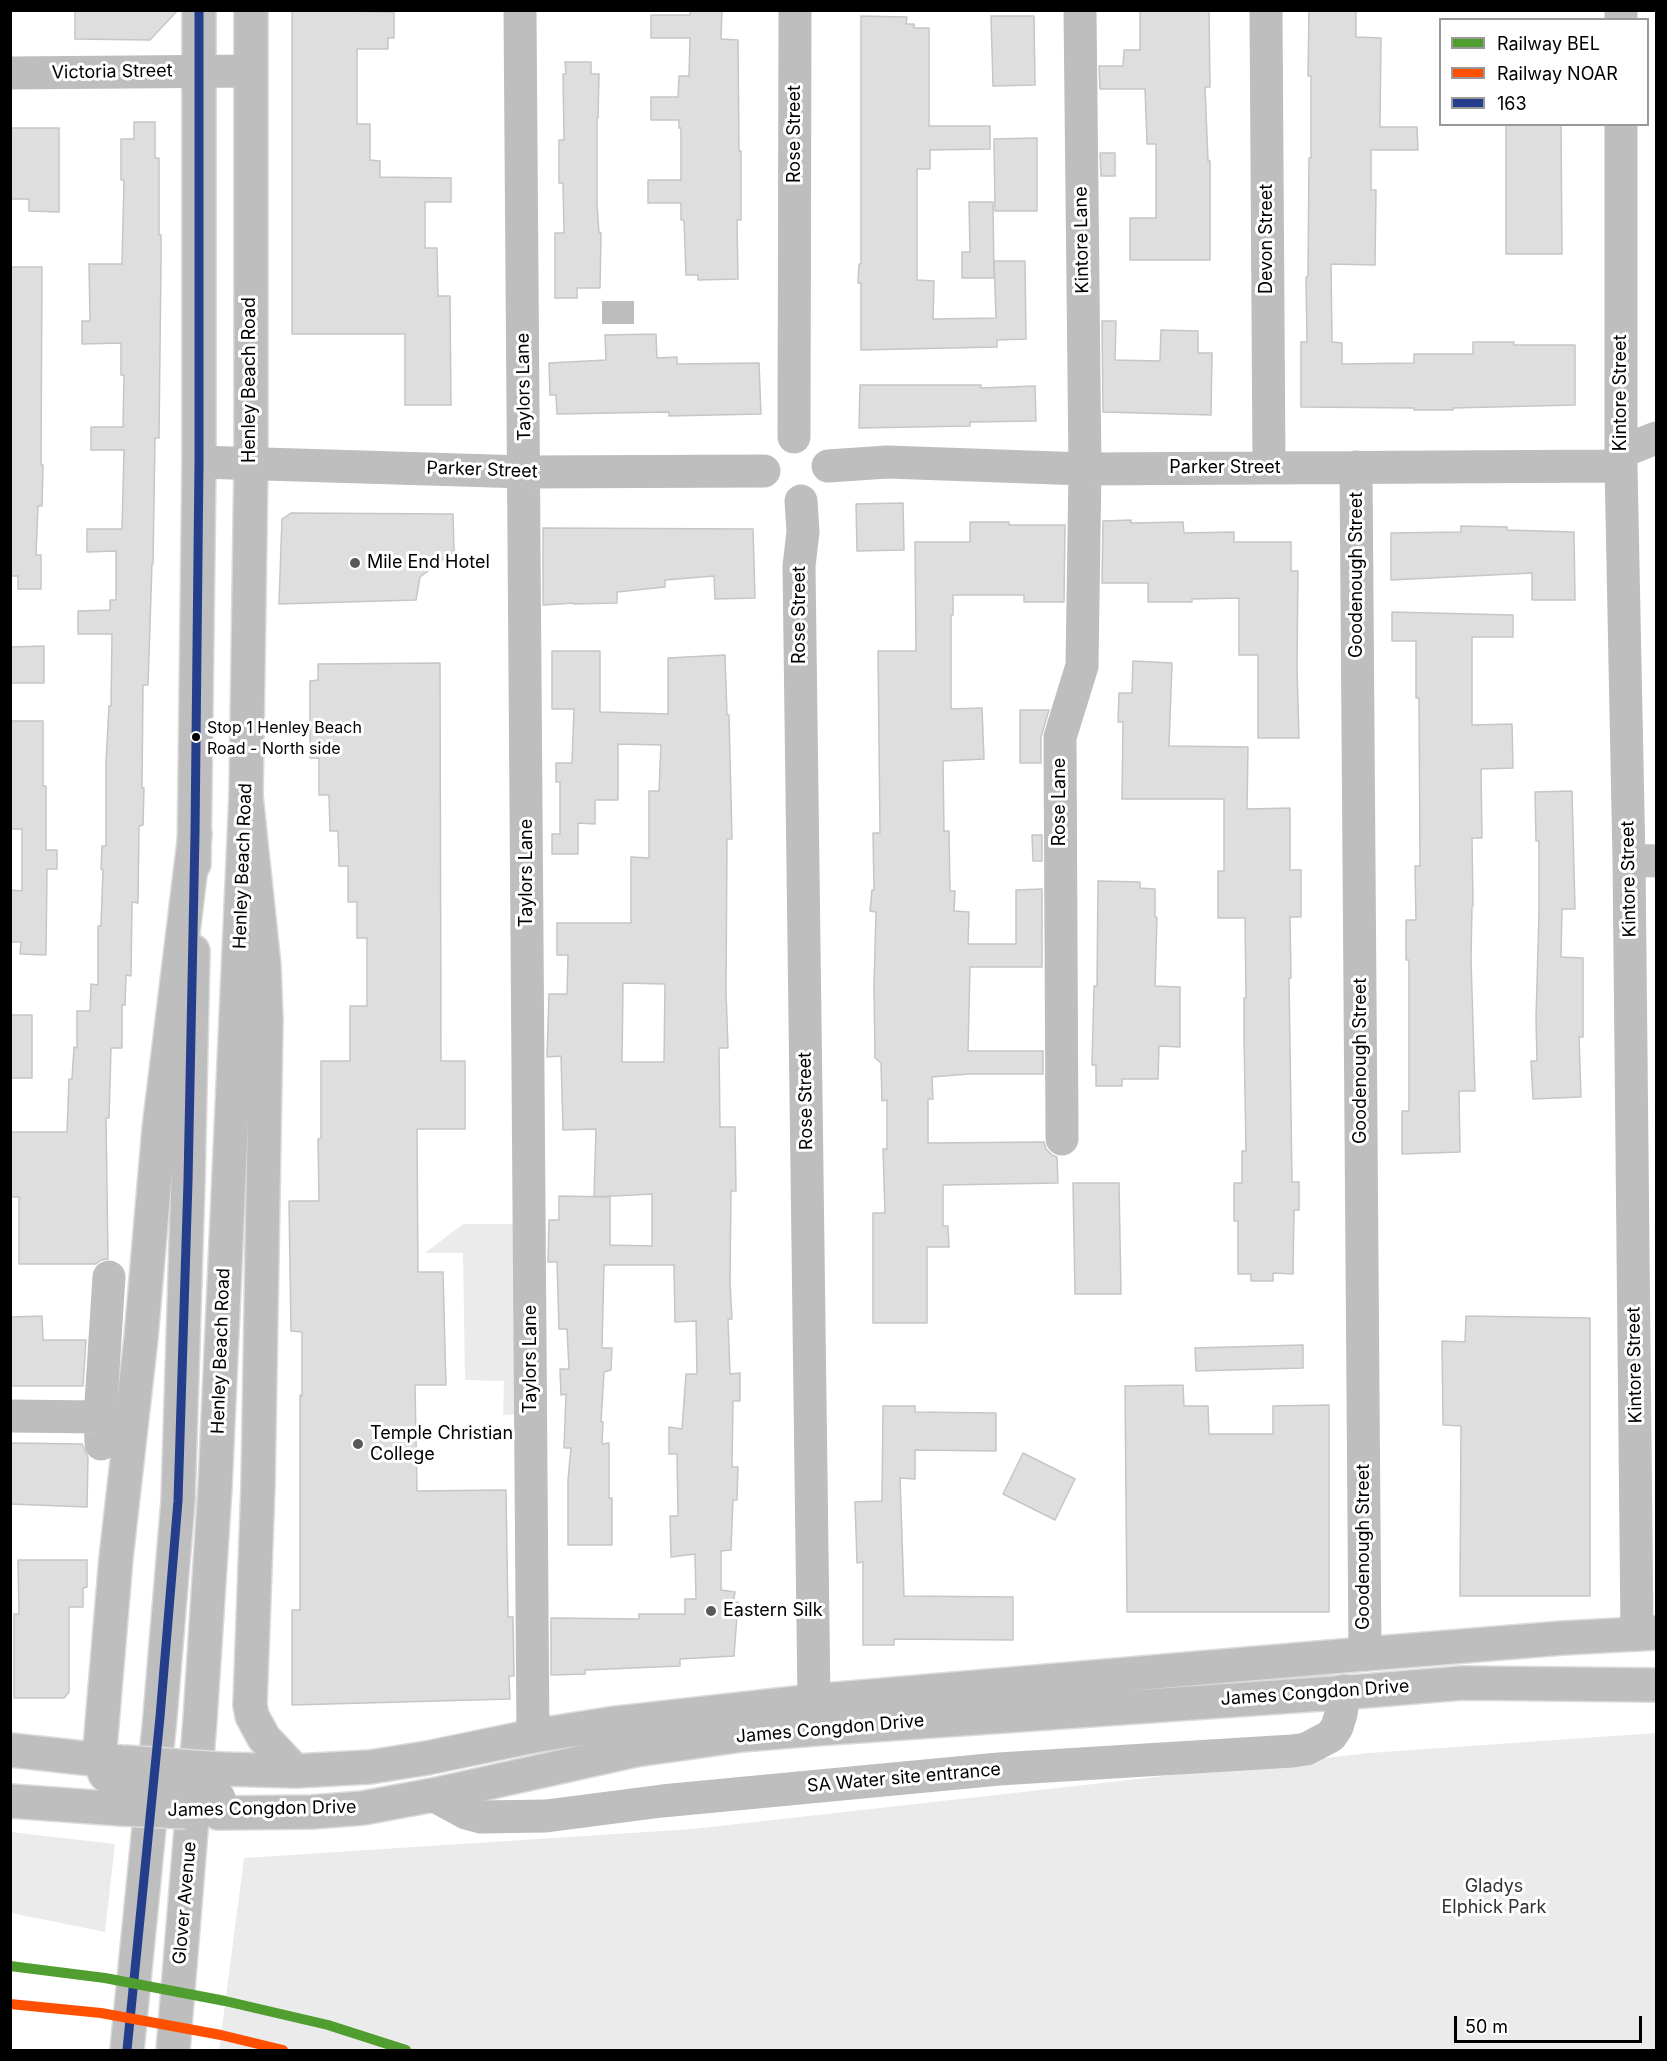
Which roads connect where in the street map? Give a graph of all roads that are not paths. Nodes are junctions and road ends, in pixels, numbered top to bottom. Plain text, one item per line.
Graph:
1 (199, 10) edge
2 (250, 10) edge
3 (520, 10) edge
4 (795, 10) edge
5 (1080, 10) edge
6 (1266, 10) edge
7 (200, 71) junction
8 (250, 71) junction
9 (10, 73) edge
10 (1621, 126) edge
11 (794, 436) junction
12 (1656, 438) edge
13 (1621, 459) junction
14 (199, 462) junction
15 (251, 463) junction
16 (828, 466) junction
17 (1356, 467) junction
18 (1269, 468) junction
19 (1085, 469) junction
20 (764, 471) junction
21 (525, 472) junction
22 (801, 501) junction
23 (246, 796) junction
24 (195, 834) junction
25 (1643, 861) edge
26 (1062, 1139) dead end
27 (109, 1277) dead end
28 (10, 1416) edge
29 (1647, 1634) edge
30 (1365, 1654) junction
31 (1647, 1686) edge
32 (1354, 1691) junction
33 (814, 1715) junction
34 (200, 1720) joint
35 (533, 1736) junction
36 (10, 1750) edge
37 (295, 1771) junction
38 (117, 1779) junction
39 (220, 1793) junction
40 (434, 1795) junction
41 (10, 1800) edge
42 (127, 2050) edge
43 (173, 2050) edge

1 - 7 main road
2 - 8 main road, Henley Beach Road
3 - 21 main road, Taylors Lane
4 - 11 main road, Rose Street
5 - 19 main road, Kintore Lane
6 - 18 main road, Devon Street
7 - 8 main road, Victoria Street
7 - 9 main road, Victoria Street
7 - 14 main road
8 - 15 main road, Henley Beach Road
10 - 13 main road, Kintore Street
11 - 16 main road
11 - 20 main road
12 - 13 main road
13 - 17 main road, Parker Street
13 - 25 main road, Kintore Street
14 - 15 main road, Parker Street
14 - 24 main road
15 - 21 main road, Parker Street
15 - 23 main road, Henley Beach Road
16 - 19 main road, Parker Street
16 - 22 main road
17 - 18 main road, Parker Street
17 - 30 main road, Goodenough Street
18 - 19 main road, Parker Street
19 - 26 main road, Rose Lane
20 - 21 main road, Parker Street
20 - 22 main road
21 - 35 main road, Taylors Lane
22 - 33 main road, Rose Street
23 - 34 main road, Henley Beach Road
23 - 37 main road
24 - 38 main road
24 - 42 main road
25 - 29 main road, Kintore Street
27 - 28 main road
29 - 30 main road, James Congdon Drive
29 - 31 main road, Kintore Street
30 - 32 main road, Goodenough Street
30 - 33 main road, James Congdon Drive
31 - 32 main road, James Congdon Drive
32 - 33 main road, James Congdon Drive
32 - 40 main road, SA Water site entrance
33 - 35 main road, James Congdon Drive
33 - 40 main road, James Congdon Drive
34 - 43 main road, Glover Avenue
35 - 37 main road, James Congdon Drive
36 - 38 main road, James Congdon Drive
37 - 39 main road, James Congdon Drive
38 - 39 main road, James Congdon Drive, bridge
38 - 39 main road, James Congdon Drive, bridge
38 - 41 main road, James Congdon Drive
39 - 40 main road, James Congdon Drive

